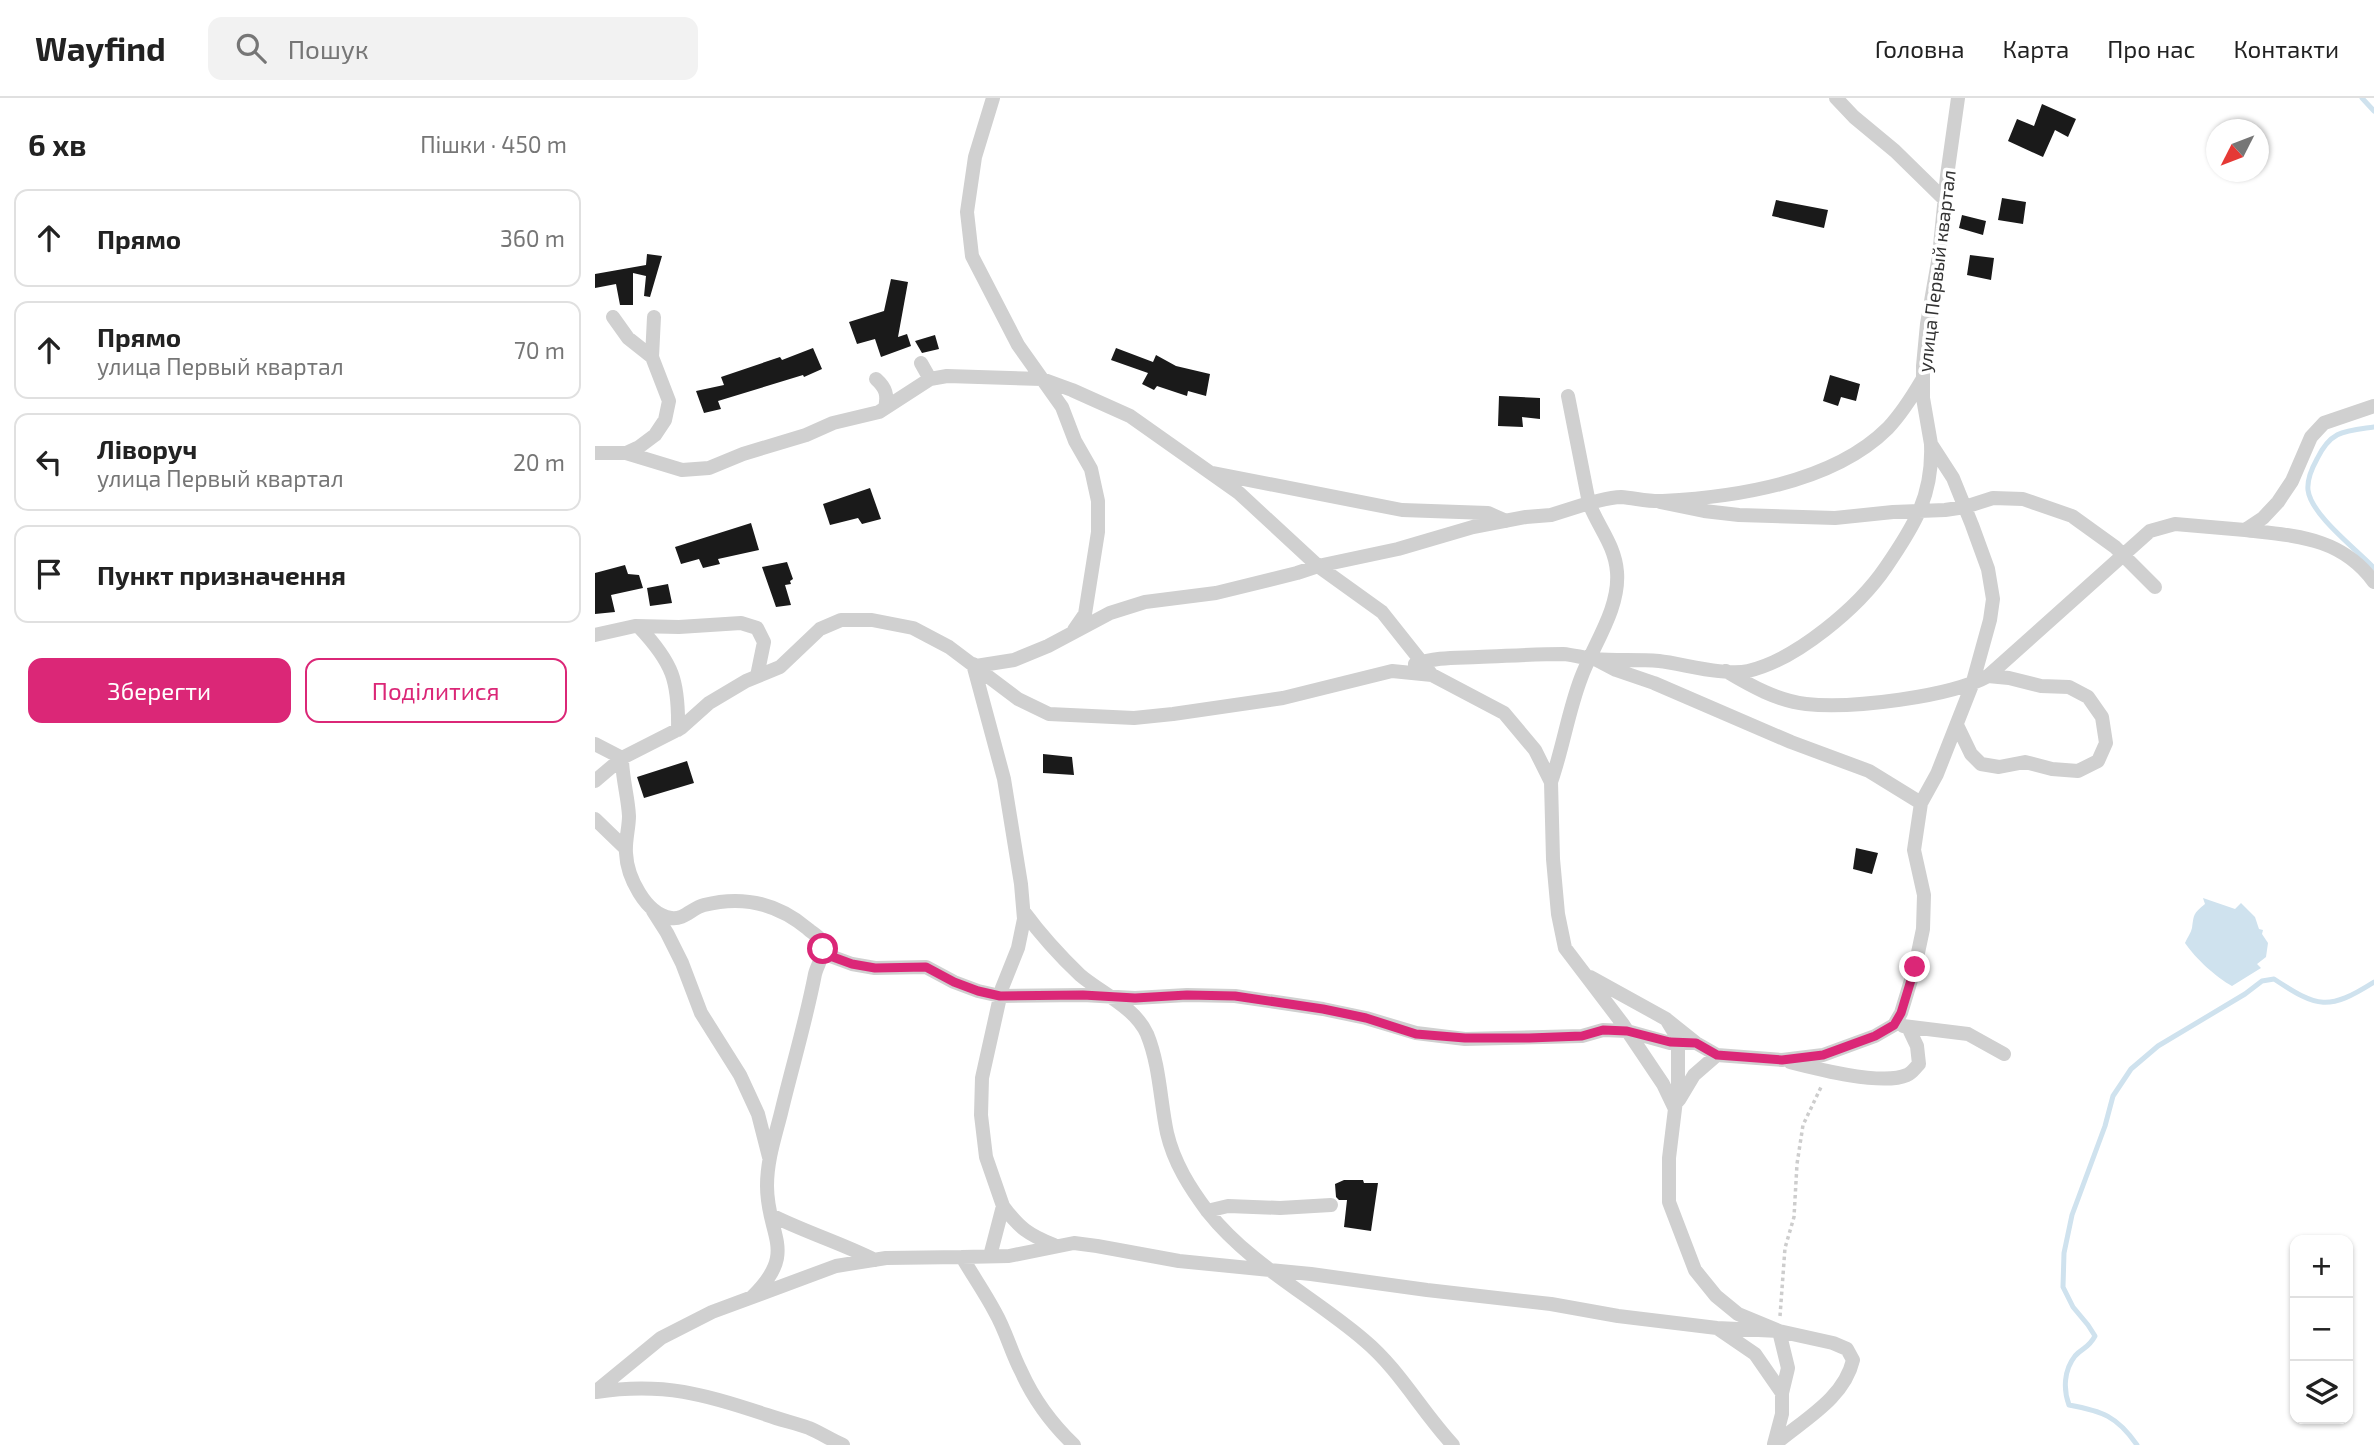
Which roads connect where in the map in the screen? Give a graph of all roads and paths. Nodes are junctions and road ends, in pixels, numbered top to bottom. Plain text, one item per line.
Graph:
1 (993, 98) edge
2 (1958, 98) edge
3 (1844, 101) edge
4 (1945, 200) junction
5 (613, 317) dead end
6 (654, 317) dead end
7 (652, 357) junction
8 (921, 362) dead end
9 (876, 379) dead end
10 (930, 379) junction
11 (1042, 379) junction
12 (1923, 379) junction
13 (1568, 396) dead end
14 (2374, 405) edge
15 (885, 408) junction
16 (1931, 444) junction
17 (595, 453) edge
18 (626, 453) junction
19 (1209, 472) junction
20 (1660, 502) junction
21 (1589, 503) junction
22 (1965, 507) junction
23 (1921, 511) junction
24 (1507, 522) junction
25 (2245, 530) junction
26 (2122, 554) junction
27 (1318, 566) junction
28 (2374, 582) edge
29 (2155, 587) dead end
30 (639, 626) junction
31 (1072, 634) junction
32 (595, 635) edge
33 (1592, 659) junction
34 (1420, 662) junction
35 (975, 665) junction
36 (1392, 671) junction
37 (1726, 671) junction
38 (1432, 675) junction
39 (757, 676) junction
40 (1988, 676) junction
41 (1972, 685) junction
42 (1957, 725) junction
43 (678, 730) junction
44 (595, 744) edge
45 (622, 758) junction
46 (595, 781) edge
47 (1552, 782) junction
48 (1921, 803) junction
49 (595, 819) edge
50 (625, 848) junction
51 (651, 908) junction
52 (1024, 912) junction
53 (822, 953) junction
54 (1585, 974) junction
55 (1000, 996) junction
56 (1110, 996) junction
57 (1667, 1019) junction
58 (1901, 1026) junction
59 (1627, 1031) junction
60 (1678, 1043) junction
61 (1696, 1043) junction
62 (2004, 1054) dead end
63 (1717, 1055) junction
64 (1782, 1060) junction
65 (1829, 1072) junction
66 (1674, 1107) junction
67 (769, 1159) junction
68 (1331, 1205) dead end
69 (1003, 1206) junction
70 (1207, 1210) junction
71 (771, 1215) junction
72 (1055, 1246) junction
73 (990, 1256) junction
74 (962, 1257) junction
75 (875, 1260) junction
76 (1272, 1270) junction
77 (753, 1297) junction
78 (1717, 1328) junction
79 (1779, 1331) junction
80 (595, 1392) edge
81 (1783, 1393) junction
82 (843, 1445) edge
83 (1074, 1445) edge
84 (1453, 1445) edge
85 (1774, 1445) edge

1 - 11 street
2 - 4 street, улица Первый квартал
3 - 4 street
4 - 12 street, улица Первый квартал
5 - 7 street
6 - 7 street
7 - 18 street
8 - 10 street
9 - 15 street
10 - 11 street
10 - 15 street
11 - 19 street
11 - 31 street
12 - 16 street, улица Первый квартал
12 - 20 street
13 - 21 street
14 - 25 street
15 - 18 street
16 - 22 street, улица Первый квартал
16 - 23 street
17 - 18 street
19 - 24 street
19 - 27 street
20 - 21 street
20 - 23 street
21 - 24 street
21 - 33 street
22 - 23 street
22 - 26 street
22 - 41 street, улица Первый квартал
23 - 37 street
24 - 27 street
25 - 26 street
25 - 28 street
26 - 29 street
26 - 40 street
27 - 31 street
27 - 34 street
30 - 32 street
30 - 39 street
30 - 43 street
31 - 35 street
33 - 34 street
33 - 37 street
33 - 47 street
33 - 48 street
34 - 36 street
34 - 38 street
35 - 36 street
35 - 39 street
35 - 52 street
36 - 38 street
37 - 41 street
38 - 47 street
39 - 43 street
40 - 41 street
40 - 42 street
41 - 42 street, улица Первый квартал
42 - 48 street, улица Первый квартал
43 - 45 street
44 - 45 street
45 - 46 street
45 - 50 street
47 - 54 street
48 - 58 street, улица Первый квартал
49 - 50 street
50 - 51 street
51 - 53 street
51 - 67 street
52 - 55 street
52 - 56 street
53 - 55 street
53 - 67 street
54 - 57 street
54 - 59 street
55 - 56 street
55 - 69 street
56 - 59 street
56 - 70 street
57 - 60 street
57 - 61 street
58 - 62 street
58 - 64 street
58 - 65 street
59 - 60 street
59 - 66 street
60 - 61 street
60 - 66 street
61 - 63 street
63 - 64 street
63 - 66 street
64 - 65 street
65 - 79 path
66 - 79 street
67 - 71 street
68 - 70 street
69 - 72 street
69 - 73 street
70 - 76 street
71 - 75 street
71 - 77 street
72 - 73 street
72 - 76 street
73 - 74 street
74 - 75 street
74 - 83 street
75 - 77 street
76 - 78 street
76 - 84 street
77 - 80 street
78 - 79 street
78 - 81 street
79 - 81 street
79 - 85 street
80 - 82 street
81 - 85 street

